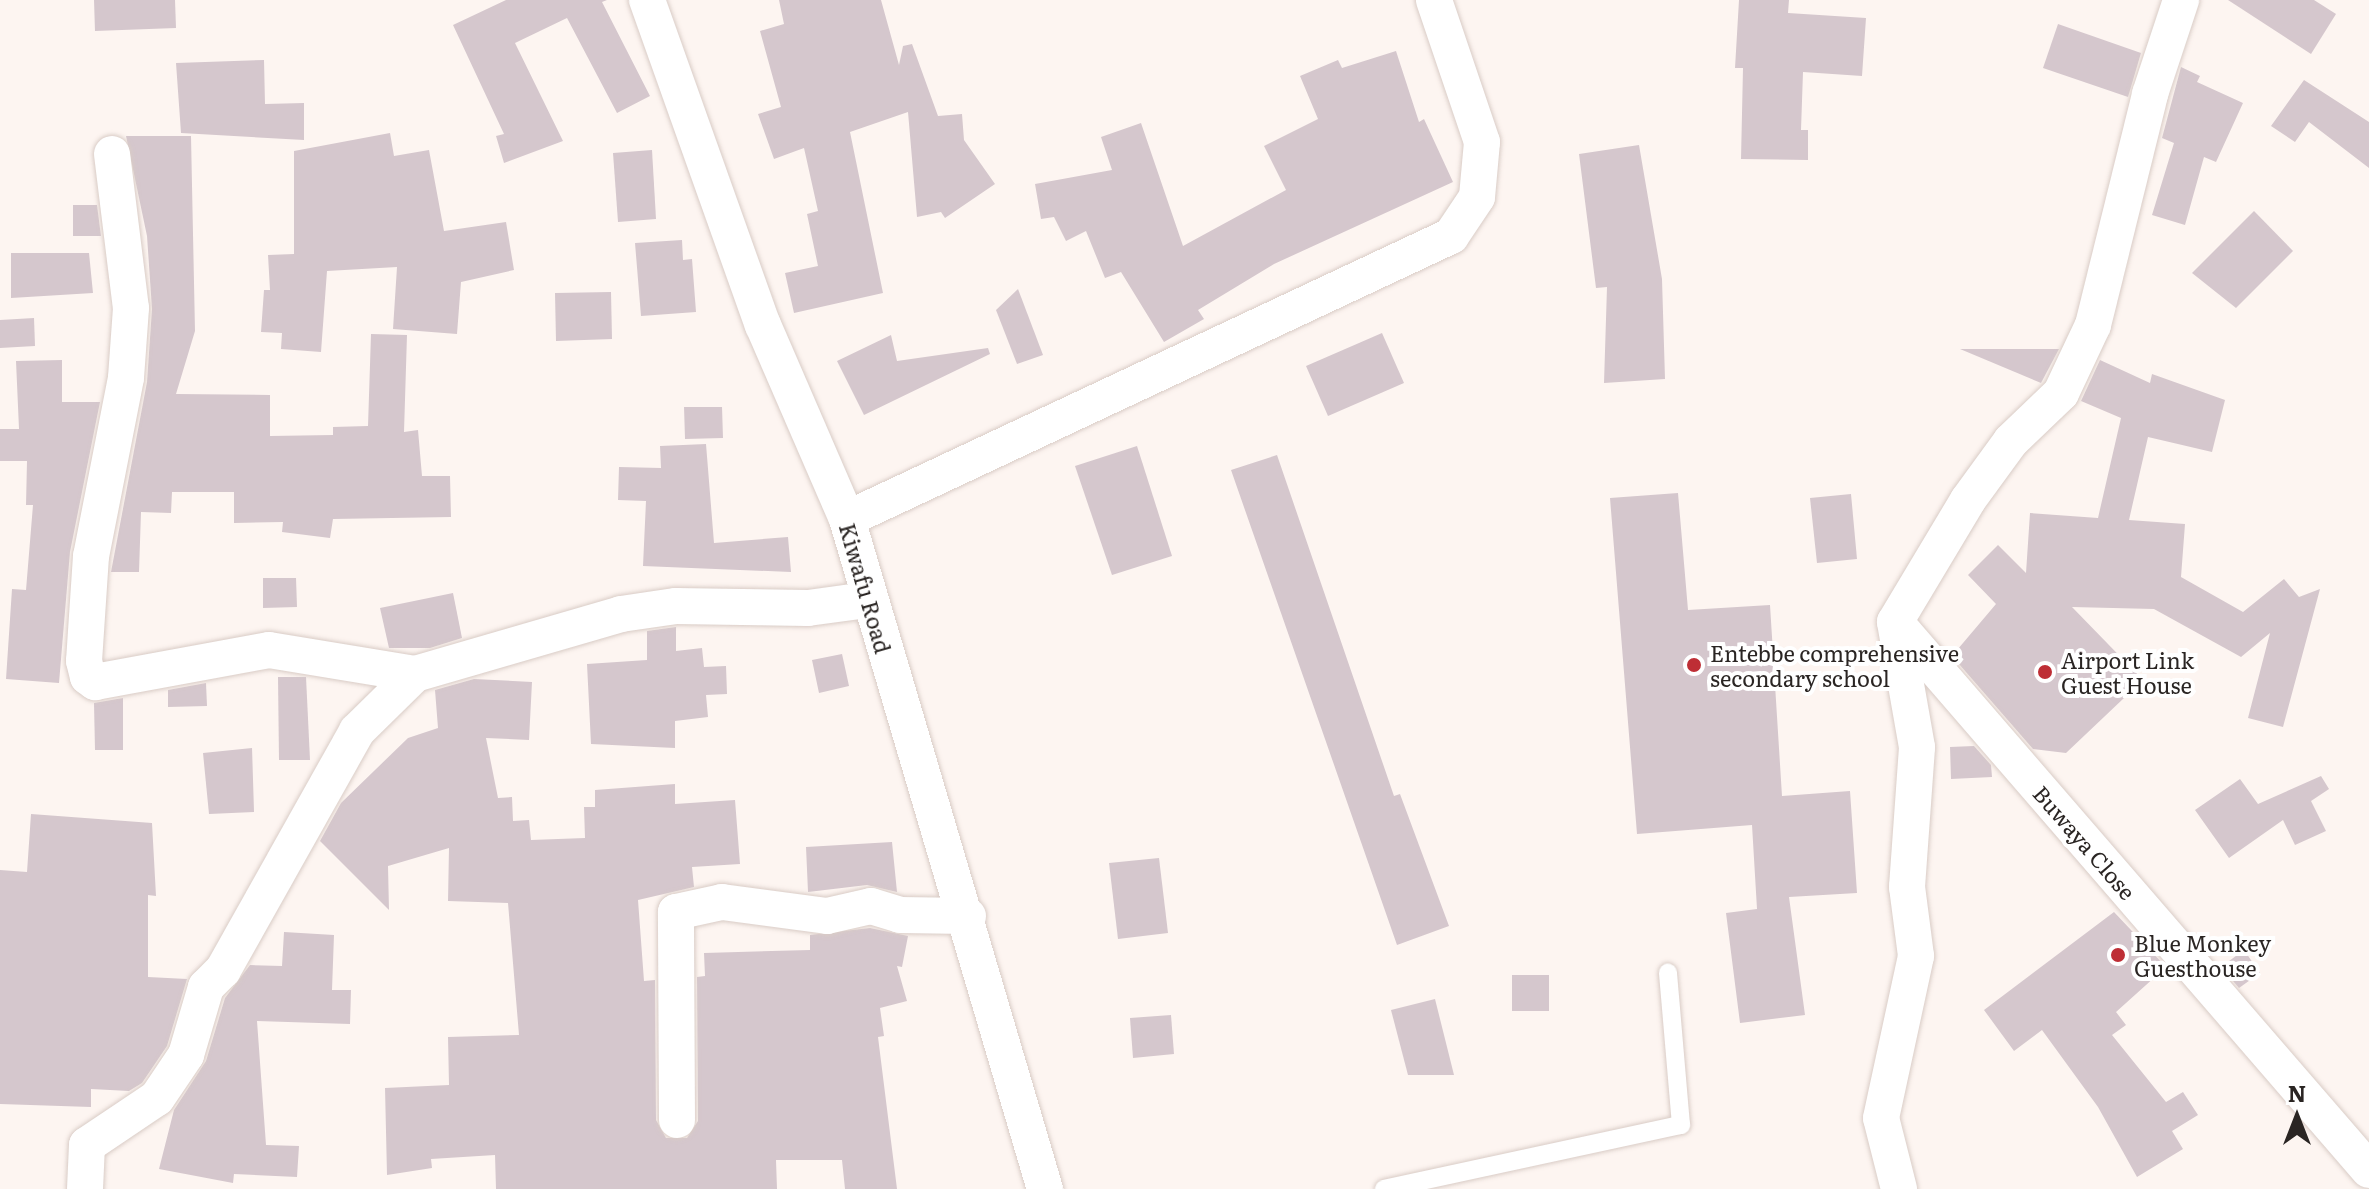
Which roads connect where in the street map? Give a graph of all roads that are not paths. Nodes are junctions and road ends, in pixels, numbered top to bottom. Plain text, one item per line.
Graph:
1 (647, 0) edge
2 (1434, 0) edge
3 (2181, 0) edge
4 (112, 154) dead end
5 (847, 519) junction
6 (867, 600) junction
7 (1895, 622) junction
8 (415, 674) junction
9 (968, 916) junction
10 (1668, 973) dead end
11 (677, 1120) dead end
12 (2369, 1170) edge
13 (85, 1189) edge
14 (1045, 1189) edge
15 (1384, 1189) edge
16 (1899, 1189) edge

1 - 5 street, Kiwafu Road
2 - 5 street
3 - 7 street
4 - 8 street
5 - 6 street, Kiwafu Road
6 - 8 street
6 - 9 street, Kiwafu Road
7 - 12 street, Buwaya Close
7 - 16 street
8 - 13 street
9 - 11 street
9 - 14 street, Kiwafu Road
10 - 15 lane

